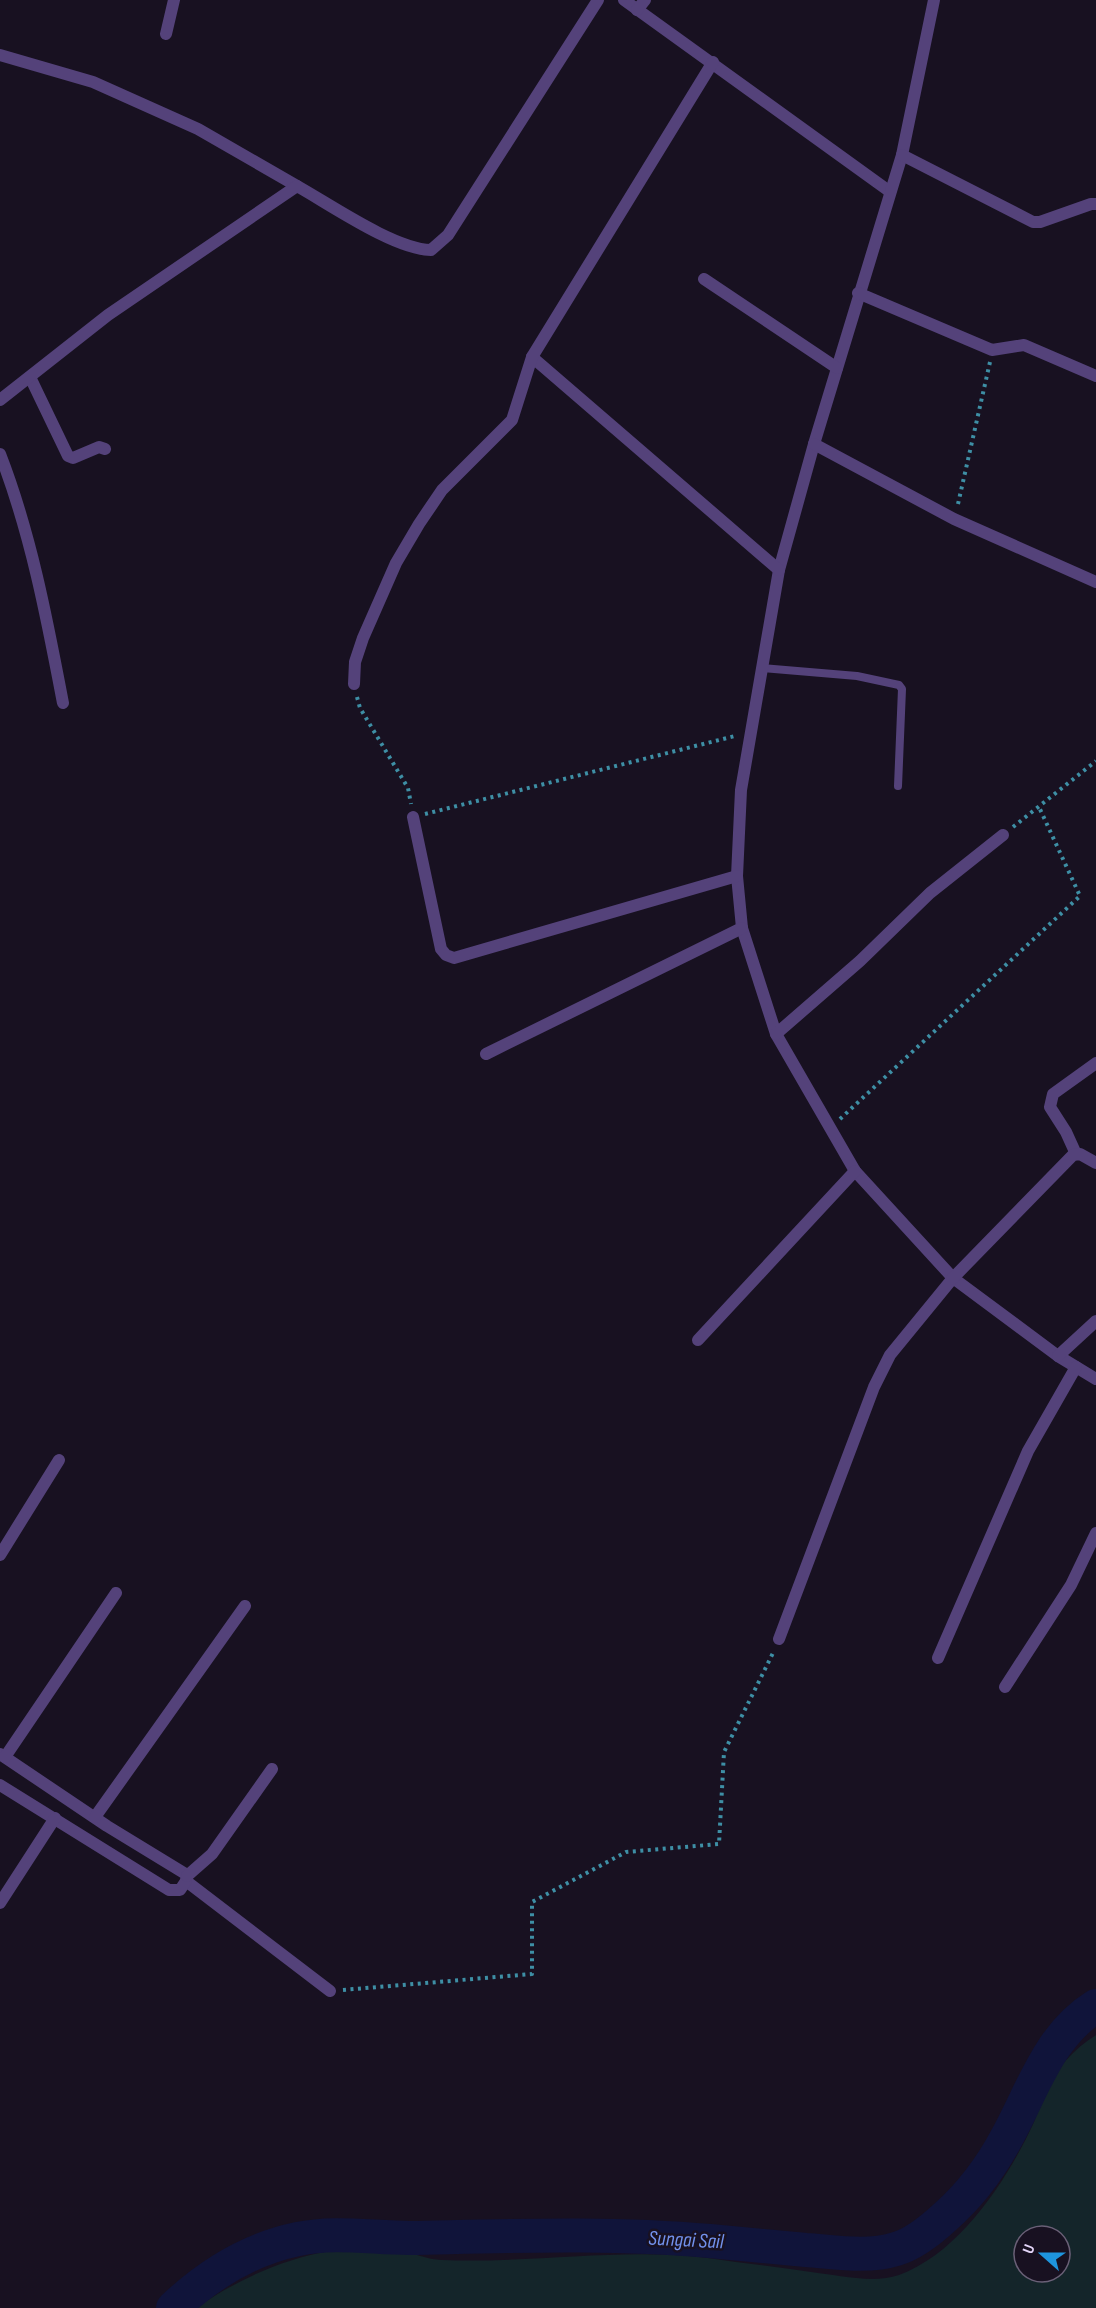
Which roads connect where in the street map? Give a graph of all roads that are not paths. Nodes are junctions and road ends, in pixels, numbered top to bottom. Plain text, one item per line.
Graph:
1 (174, 0) edge
2 (598, 0) edge
3 (624, 0) edge
4 (934, 0) edge
5 (641, 5) edge
6 (166, 34) dead end
7 (0, 55) edge
8 (713, 62) junction
9 (902, 155) junction
10 (297, 186) junction
11 (890, 191) junction
12 (1096, 204) edge
13 (704, 279) dead end
14 (858, 293) junction
15 (532, 357) junction
16 (837, 368) junction
17 (1096, 376) edge
18 (30, 377) junction
19 (0, 400) edge
20 (814, 444) junction
21 (105, 449) dead end
22 (0, 454) edge
23 (779, 570) junction
24 (1096, 582) edge
25 (761, 668) junction
26 (354, 684) road end
27 (63, 703) dead end
28 (898, 786) dead end
29 (413, 817) road end
30 (1003, 835) road end
31 (737, 876) junction
32 (742, 928) junction
33 (776, 1034) junction
34 (486, 1054) dead end
35 (1096, 1063) edge
36 (1076, 1154) junction
37 (1096, 1162) edge
38 (855, 1171) junction
39 (953, 1278) junction
40 (1096, 1321) edge
41 (698, 1340) dead end
42 (1059, 1356) junction
43 (1076, 1367) junction
44 (1096, 1379) edge
45 (59, 1460) dead end
46 (1096, 1533) edge
47 (0, 1555) edge
48 (116, 1593) dead end
49 (245, 1606) dead end
50 (779, 1639) road end
51 (938, 1658) dead end
52 (1005, 1687) dead end
53 (2, 1756) edge
54 (272, 1769) dead end
55 (0, 1785) edge
56 (95, 1817) junction
57 (55, 1818) junction
58 (187, 1879) junction
59 (0, 1903) edge
60 (330, 1991) road end

1 - 6 street
2 - 10 street
3 - 5 street
4 - 9 street
5 - 8 street
7 - 10 street
8 - 11 street
8 - 15 street
9 - 11 street
9 - 12 street
10 - 18 street
11 - 14 street
13 - 16 street
14 - 16 street
14 - 17 street
15 - 23 street
15 - 26 street
16 - 20 street
18 - 19 street
18 - 21 street
20 - 23 street
20 - 24 street
22 - 27 street
23 - 25 street
25 - 28 lane
25 - 31 street
29 - 31 street
30 - 33 street
31 - 32 street
32 - 33 street
32 - 34 street
33 - 38 street
35 - 36 street
36 - 37 street
36 - 39 street
38 - 39 street
38 - 41 street
39 - 42 street
39 - 50 street
40 - 42 street
42 - 43 street
43 - 44 street
43 - 51 street
45 - 47 street
46 - 52 street
48 - 53 street
49 - 56 street
53 - 56 street
54 - 58 street
55 - 57 street
56 - 58 street
57 - 58 street
57 - 59 street
58 - 60 street

